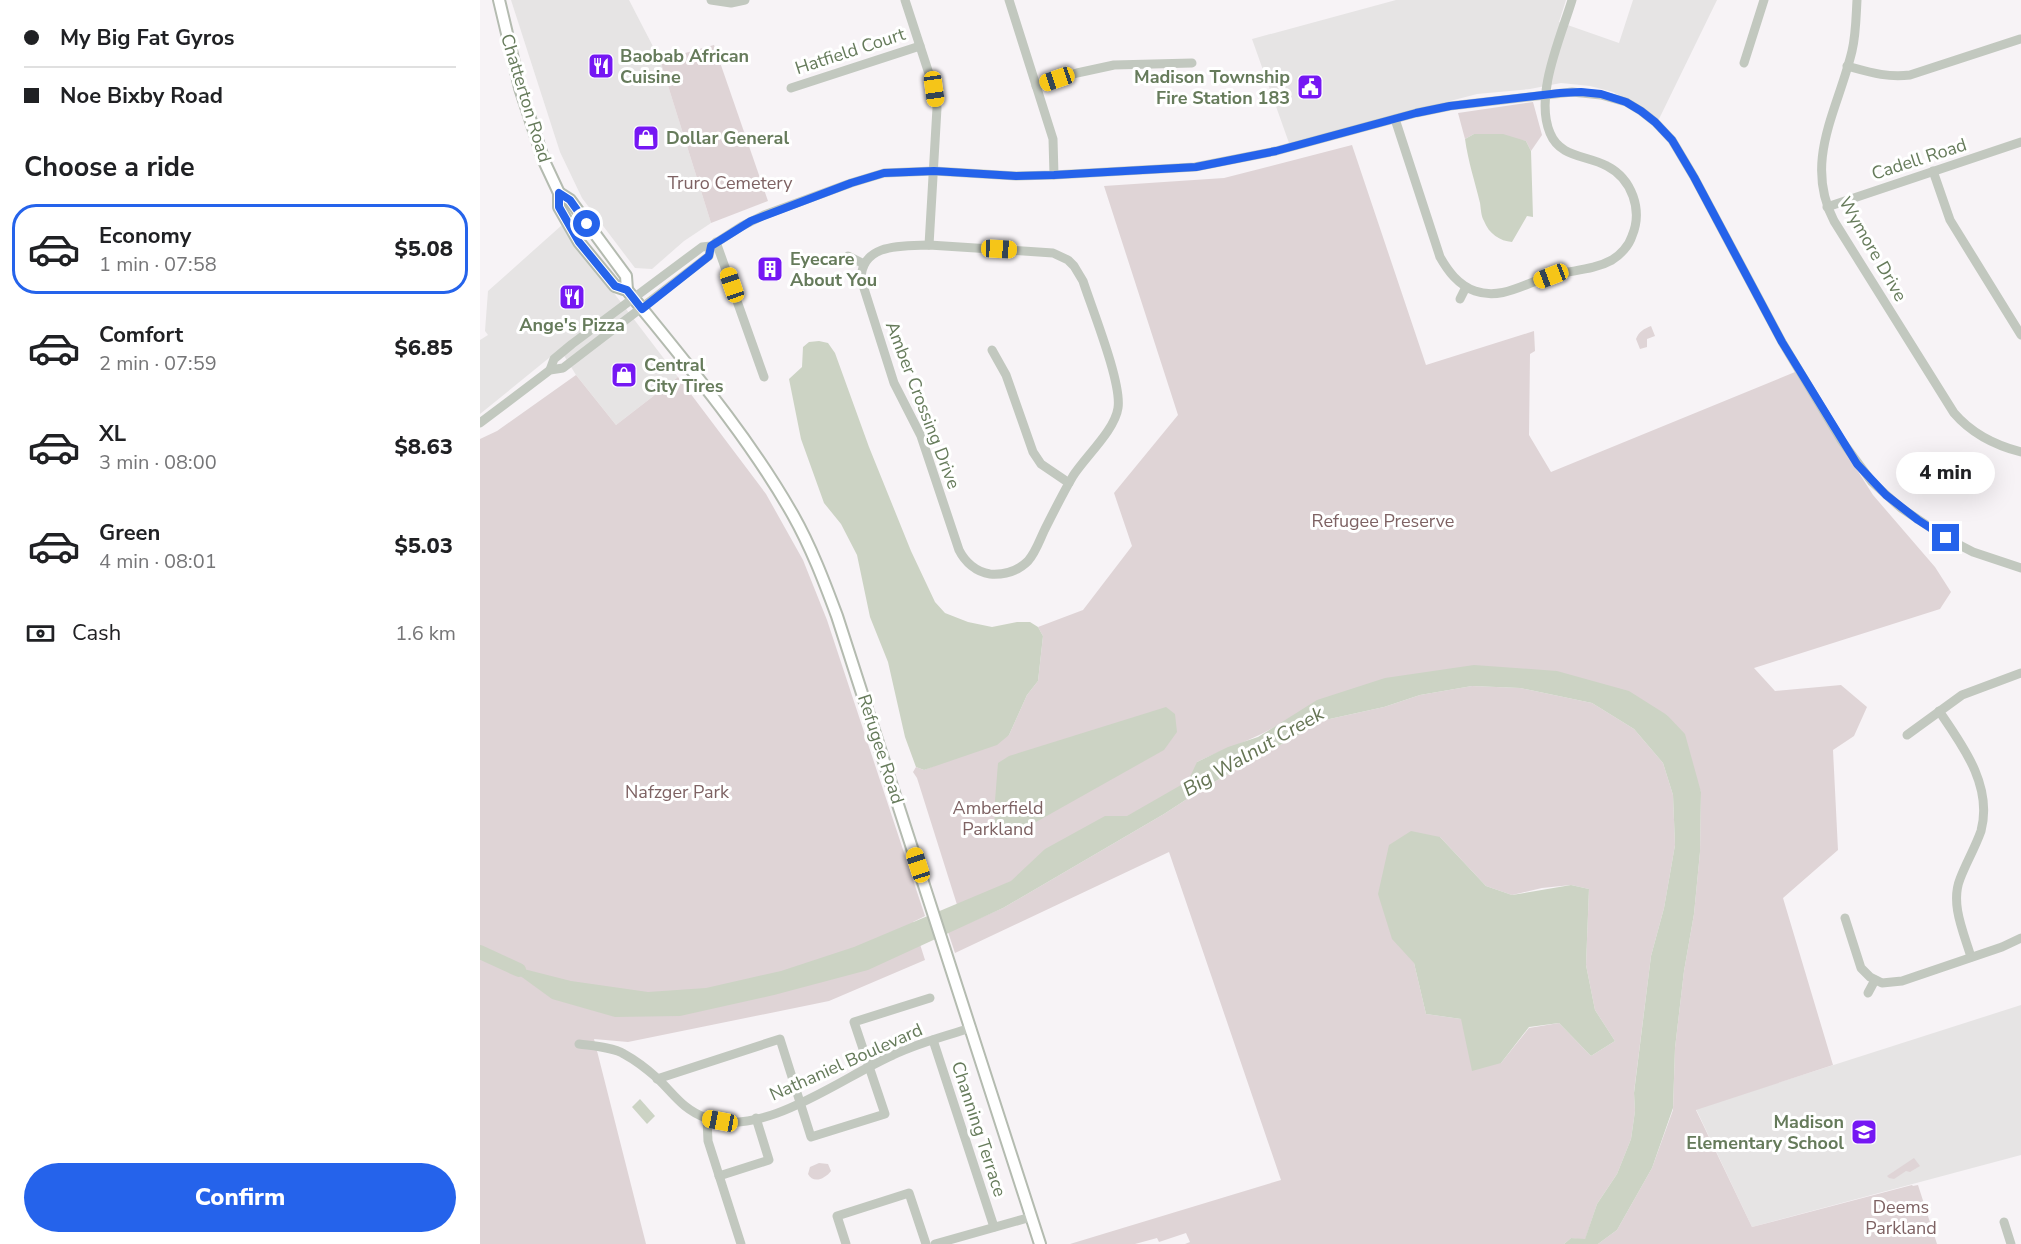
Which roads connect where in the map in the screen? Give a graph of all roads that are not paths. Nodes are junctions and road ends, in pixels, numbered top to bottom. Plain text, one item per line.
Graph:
1 (499, 0) edge
2 (711, 0) edge
3 (745, 0) edge
4 (905, 0) edge
5 (1009, 0) edge
6 (1572, 0) edge
7 (1764, 0) edge
8 (1857, 0) edge
9 (2020, 39) edge
10 (920, 46) junction
11 (1192, 63) dead end
12 (1744, 63) dead end
13 (1847, 66) junction
14 (1036, 86) junction
15 (791, 88) dead end
16 (1545, 95) junction
17 (1395, 119) junction
18 (2021, 142) edge
19 (934, 171) junction
20 (1933, 171) junction
21 (1054, 175) junction
22 (559, 193) junction
23 (1827, 207) junction
24 (714, 244) junction
25 (929, 245) junction
26 (848, 256) dead end
27 (864, 264) junction
28 (1466, 286) junction
29 (631, 294) junction
30 (1460, 299) dead end
31 (642, 309) junction
32 (2021, 335) edge
33 (992, 350) dead end
34 (550, 370) junction
35 (764, 376) dead end
36 (480, 423) edge
37 (2021, 452) edge
38 (1069, 483) junction
39 (2021, 568) edge
40 (2021, 673) edge
41 (1939, 711) junction
42 (1907, 735) dead end
43 (1845, 918) dead end
44 (2021, 938) edge
45 (1971, 957) junction
46 (1875, 980) junction
47 (1868, 993) dead end
48 (930, 998) dead end
49 (971, 1028) junction
50 (933, 1040) junction
51 (579, 1044) dead end
52 (869, 1066) junction
53 (657, 1079) junction
54 (801, 1104) junction
55 (756, 1118) junction
56 (707, 1119) junction
57 (719, 1176) junction
58 (1031, 1217) junction
59 (2004, 1222) dead end
60 (994, 1227) junction
61 (741, 1244) edge
62 (846, 1244) edge
63 (926, 1244) edge
64 (935, 1244) edge
65 (1040, 1244) edge
66 (2011, 1244) edge

1 - 22 main road, Chatterton Road
2 - 3 street
4 - 10 street
5 - 14 street
6 - 16 street
7 - 12 street
8 - 13 street, Wymore Drive
9 - 13 street
10 - 15 street, Hatfield Court
10 - 19 street
11 - 14 street
13 - 23 street, Wymore Drive
14 - 21 street
16 - 17 street
16 - 28 street
16 - 39 street
17 - 21 street
17 - 28 street
18 - 20 street, Cadell Road
19 - 21 street
19 - 24 street
19 - 25 street
20 - 23 street, Cadell Road
20 - 32 street
22 - 29 main road, Chatterton Road
22 - 29 main road, Chatterton Road
23 - 37 street, Wymore Drive
24 - 29 street
24 - 31 street
24 - 35 street
25 - 27 street
25 - 38 street
26 - 27 street
27 - 38 street, Amber Crossing Drive
28 - 30 street
29 - 31 main road, Refugee Road
29 - 34 street
31 - 34 street
31 - 49 main road, Refugee Road
33 - 38 street
34 - 36 street
40 - 41 street
41 - 42 street
41 - 45 street
43 - 46 street
44 - 45 street
45 - 46 street
46 - 47 street
48 - 52 street
49 - 50 street, Nathaniel Boulevard
49 - 58 main road, Refugee Road
50 - 52 street, Nathaniel Boulevard
50 - 60 street, Channing Terrace
51 - 53 street, Nathaniel Boulevard
52 - 54 street, Nathaniel Boulevard
52 - 54 street
53 - 54 street
53 - 56 street, Nathaniel Boulevard
54 - 55 street, Nathaniel Boulevard
55 - 56 street, Nathaniel Boulevard
55 - 57 street
56 - 57 street
57 - 61 street
58 - 60 street
58 - 65 main road, Refugee Road
59 - 66 street
60 - 64 street
62 - 63 street

